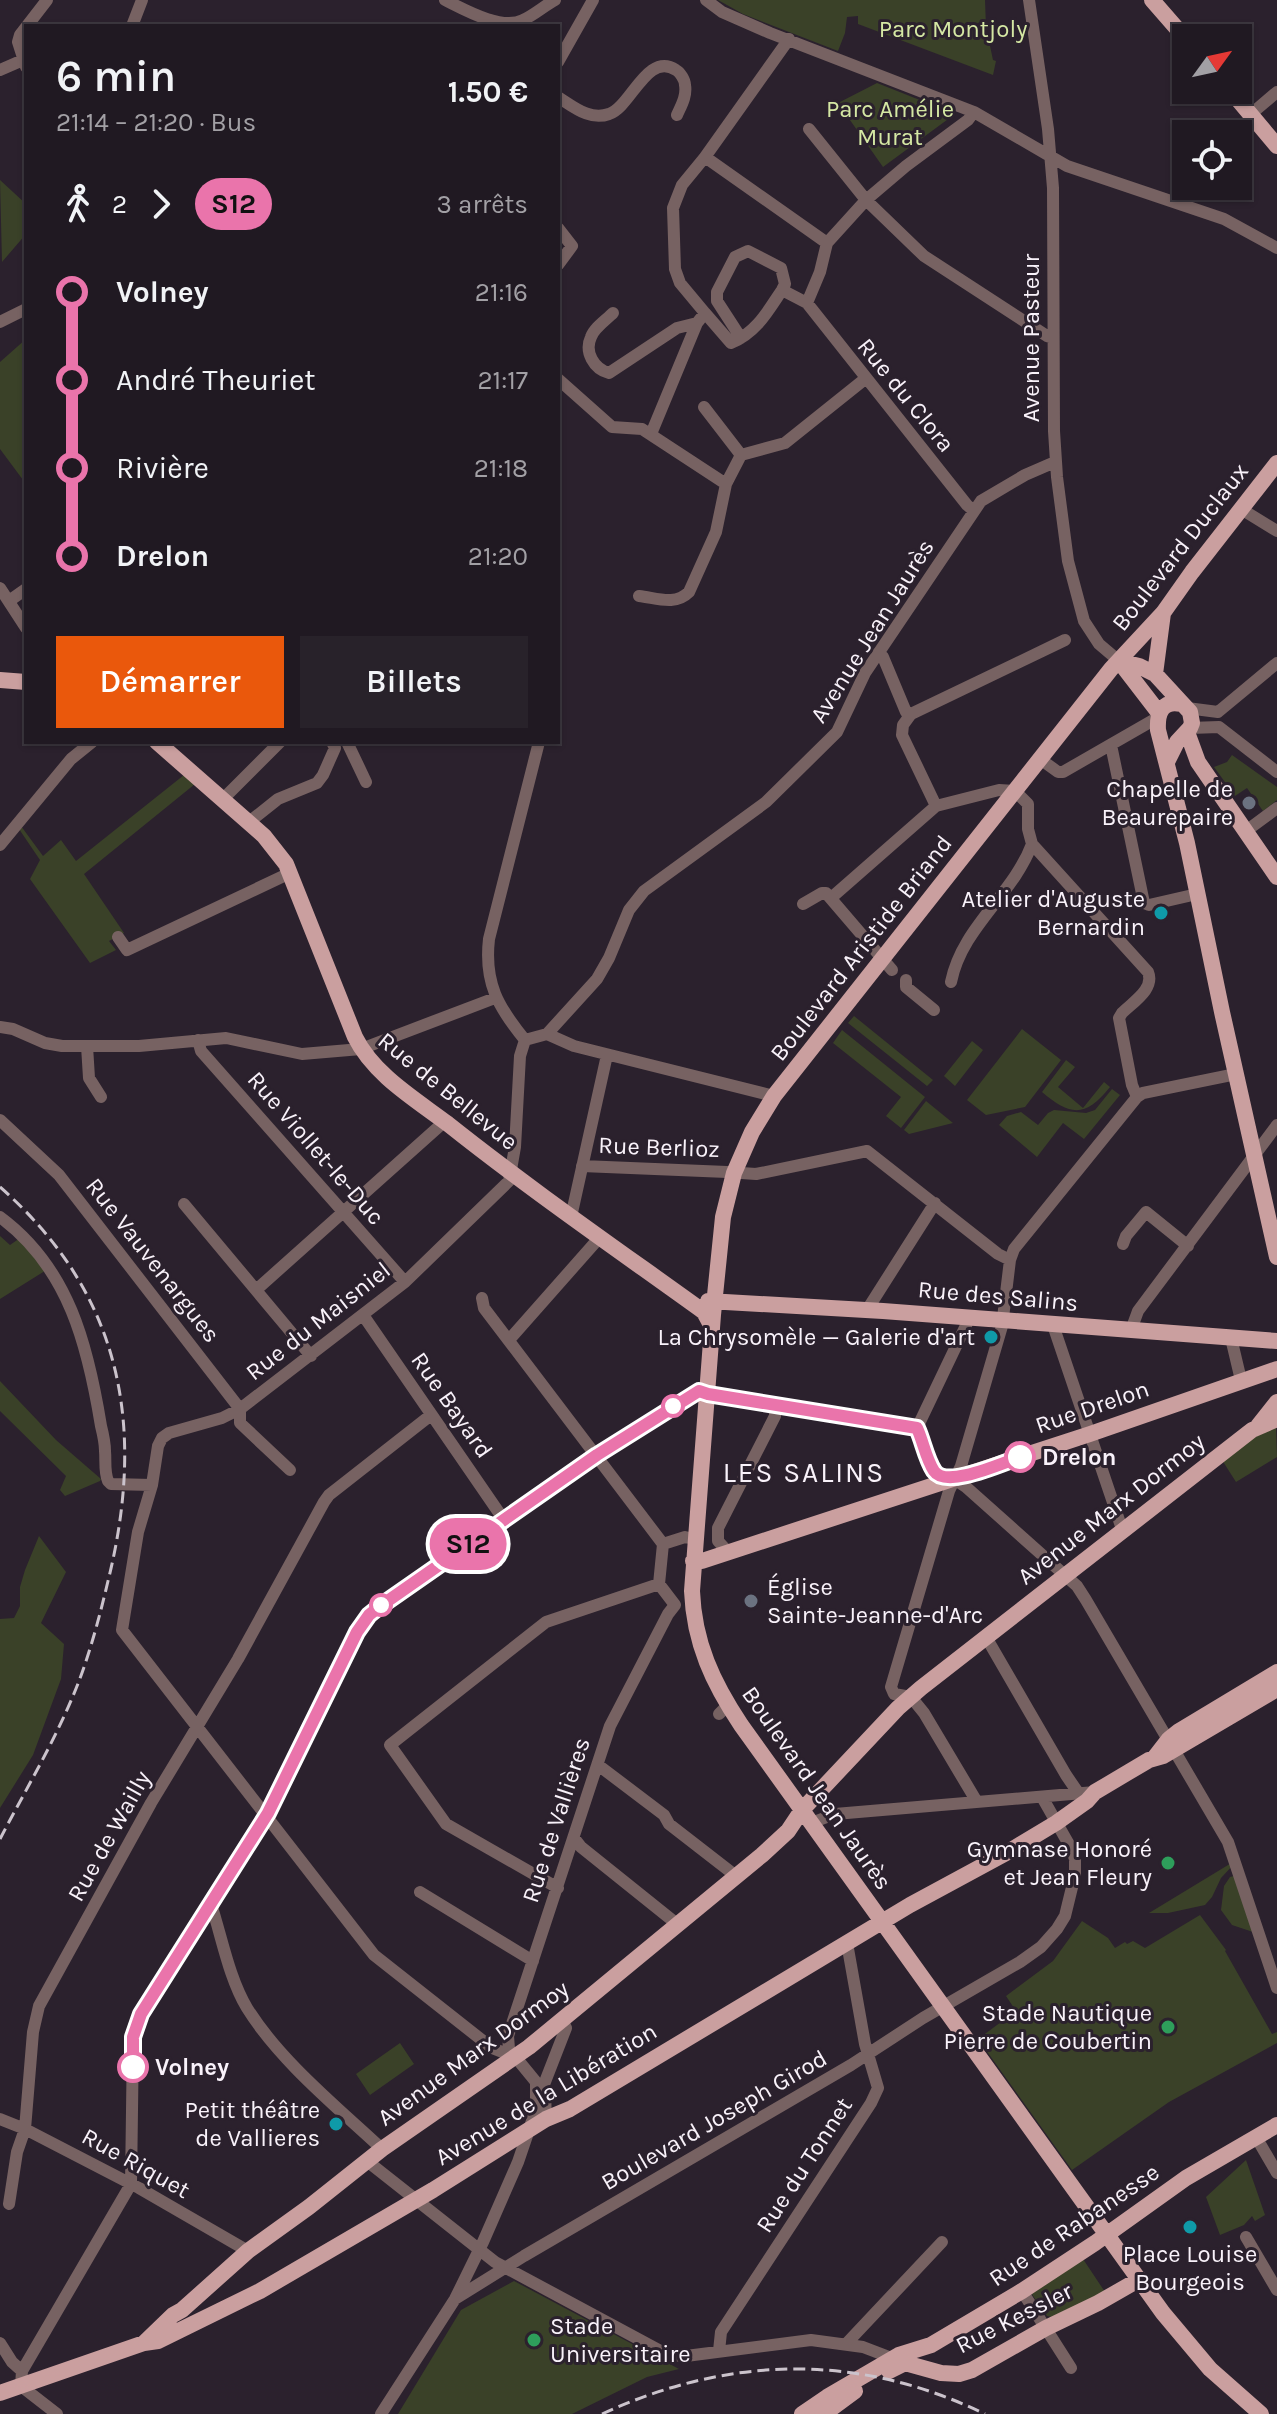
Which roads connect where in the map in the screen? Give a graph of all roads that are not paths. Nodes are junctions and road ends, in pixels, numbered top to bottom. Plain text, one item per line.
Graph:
1 (47, 0) edge
2 (142, 0) edge
3 (445, 0) edge
4 (555, 0) edge
5 (593, 0) edge
6 (706, 0) edge
7 (1029, 0) edge
8 (1152, 0) edge
9 (28, 24) edge
10 (133, 24) edge
11 (1173, 24) edge
12 (24, 30) edge
13 (789, 39) junction
14 (560, 58) edge
15 (24, 64) edge
16 (0, 70) edge
17 (1277, 92) edge
18 (560, 98) edge
19 (1242, 104) edge
20 (974, 112) junction
21 (1251, 114) junction
22 (677, 115) dead end
23 (809, 129) dead end
24 (1277, 146) edge
25 (1051, 155) junction
26 (705, 157) junction
27 (866, 200) junction
28 (560, 231) edge
29 (827, 243) junction
30 (1277, 248) edge
31 (560, 262) edge
32 (782, 290) junction
33 (807, 303) junction
34 (24, 310) edge
35 (613, 313) dead end
36 (701, 318) junction
37 (0, 322) edge
38 (741, 338) junction
39 (1053, 338) junction
40 (865, 379) junction
41 (560, 381) edge
42 (704, 407) dead end
43 (651, 434) junction
44 (741, 455) junction
45 (1055, 462) junction
46 (1277, 463) edge
47 (726, 484) junction
48 (1241, 509) junction
49 (974, 511) junction
50 (1277, 531) edge
51 (0, 588) edge
52 (24, 590) edge
53 (639, 596) dead end
54 (9, 601) junction
55 (1163, 613) junction
56 (24, 625) edge
57 (1088, 629) junction
58 (878, 653) junction
59 (1119, 661) junction
60 (1277, 663) edge
61 (1155, 674) junction
62 (0, 680) edge
63 (24, 682) edge
64 (1184, 706) junction
65 (1218, 712) junction
66 (911, 714) junction
67 (1158, 719) junction
68 (1219, 727) junction
69 (1186, 732) junction
70 (90, 744) edge
71 (159, 744) edge
72 (278, 744) edge
73 (339, 744) edge
74 (538, 744) edge
75 (1111, 745) junction
76 (1040, 759) junction
77 (1167, 762) junction
78 (1277, 772) edge
79 (366, 782) dead end
80 (1015, 791) junction
81 (223, 799) junction
82 (936, 806) junction
83 (1277, 808) edge
84 (249, 822) junction
85 (1246, 831) junction
86 (1032, 844) junction
87 (0, 845) edge
88 (290, 873) junction
89 (1277, 877) edge
90 (1197, 894) junction
91 (831, 898) junction
92 (803, 904) dead end
93 (118, 937) dead end
94 (887, 965) junction
95 (906, 980) dead end
96 (951, 982) dead end
97 (495, 998) junction
98 (934, 1010) dead end
99 (0, 1027) edge
100 (547, 1034) junction
101 (198, 1040) junction
102 (525, 1040) junction
103 (87, 1046) junction
104 (361, 1049) junction
105 (607, 1055) junction
106 (1236, 1074) junction
107 (774, 1096) junction
108 (101, 1097) dead end
109 (1137, 1097) junction
110 (0, 1120) edge
111 (444, 1122) junction
112 (1277, 1125) edge
113 (1253, 1156) junction
114 (582, 1166) junction
115 (509, 1172) junction
116 (734, 1173) junction
117 (935, 1203) junction
118 (184, 1204) dead end
119 (343, 1212) junction
120 (0, 1217) edge
121 (571, 1217) junction
122 (600, 1237) junction
123 (1123, 1244) dead end
124 (1188, 1246) junction
125 (1277, 1257) edge
126 (1010, 1260) junction
127 (405, 1282) junction
128 (256, 1290) junction
129 (482, 1298) dead end
130 (686, 1299) junction
131 (715, 1301) junction
132 (867, 1310) junction
133 (363, 1315) junction
134 (970, 1317) junction
135 (1003, 1321) junction
136 (1053, 1325) junction
137 (712, 1327) junction
138 (1131, 1330) junction
139 (1231, 1338) junction
140 (509, 1340) junction
141 (1277, 1341) edge
142 (311, 1356) junction
143 (1277, 1369) edge
144 (1241, 1380) junction
145 (708, 1394) junction
146 (1277, 1402) edge
147 (775, 1404) junction
148 (240, 1409) junction
149 (431, 1415) junction
150 (1277, 1419) edge
151 (1258, 1426) junction
152 (917, 1428) junction
153 (1090, 1434) junction
154 (597, 1455) junction
155 (290, 1470) dead end
156 (954, 1479) junction
157 (152, 1485) junction
158 (504, 1520) junction
159 (1122, 1529) junction
160 (694, 1539) junction
161 (663, 1544) junction
162 (728, 1552) junction
163 (693, 1561) junction
164 (1064, 1575) junction
165 (659, 1584) junction
166 (684, 1606) junction
167 (986, 1637) junction
168 (1277, 1672) edge
169 (1277, 1689) edge
170 (901, 1700) junction
171 (196, 1726) junction
172 (1172, 1744) junction
173 (598, 1765) junction
174 (1066, 1775) junction
175 (1087, 1793) junction
176 (1060, 1796) junction
177 (1042, 1797) junction
178 (977, 1802) junction
179 (266, 1816) junction
180 (806, 1817) junction
181 (1056, 1823) junction
182 (574, 1838) junction
183 (736, 1876) junction
184 (558, 1888) junction
185 (420, 1892) dead end
186 (211, 1904) junction
187 (882, 1922) junction
188 (677, 1924) junction
189 (847, 1943) junction
190 (533, 1961) junction
191 (1274, 1972) edge
192 (1277, 1988) edge
193 (944, 2007) junction
194 (562, 2020) junction
195 (868, 2053) junction
196 (515, 2057) junction
197 (539, 2085) junction
198 (0, 2119) edge
199 (546, 2119) junction
200 (1277, 2125) edge
201 (25, 2129) junction
202 (528, 2131) junction
203 (1256, 2137) junction
204 (382, 2149) junction
205 (497, 2151) junction
206 (367, 2161) junction
207 (518, 2162) junction
208 (1277, 2173) edge
209 (131, 2184) junction
210 (416, 2200) junction
211 (9, 2204) dead end
212 (1107, 2234) junction
213 (1246, 2237) dead end
214 (942, 2242) dead end
215 (248, 2251) junction
216 (478, 2251) junction
217 (504, 2268) junction
218 (1140, 2279) junction
219 (1277, 2290) edge
220 (1022, 2291) junction
221 (455, 2299) junction
222 (182, 2310) junction
223 (194, 2323) junction
224 (1046, 2328) junction
225 (0, 2343) edge
226 (144, 2343) junction
227 (846, 2344) junction
228 (868, 2349) junction
229 (719, 2351) junction
230 (903, 2359) junction
231 (1071, 2368) dead end
232 (874, 2370) junction
233 (22, 2379) junction
234 (0, 2393) edge
235 (810, 2413) edge
236 (57, 2414) edge
237 (381, 2414) edge
238 (1261, 2414) edge

1 - 9 street
2 - 10 street
3 - 4 street
5 - 14 street
6 - 13 street
7 - 25 street, Avenue Pasteur
8 - 11 main road
12 - 15 street
13 - 20 street
13 - 26 street
15 - 16 street
17 - 21 street
18 - 22 street
19 - 21 main road
20 - 25 street
20 - 27 street
21 - 24 main road
23 - 27 street
25 - 30 street
25 - 39 street, Avenue Pasteur
26 - 29 street
26 - 36 street
27 - 29 street
27 - 39 street
28 - 31 street
29 - 33 street
32 - 33 street
32 - 38 street
32 - 38 street
33 - 40 street, Rue du Clora
34 - 37 street
35 - 36 street
36 - 38 street
36 - 43 street
39 - 45 street, Avenue Pasteur
40 - 44 street
40 - 49 street, Rue du Clora
41 - 43 street
42 - 44 street
43 - 47 street
44 - 47 street
45 - 49 street, Avenue Jean Jaurès
45 - 57 street, Avenue Pasteur
46 - 48 main road, Boulevard Duclaux
47 - 53 street
48 - 50 street
48 - 55 main road, Boulevard Duclaux
49 - 58 street, Avenue Jean Jaurès
51 - 54 street
52 - 54 street
54 - 56 street
55 - 59 main road, Boulevard Duclaux
55 - 61 main road
57 - 59 street, Avenue Pasteur
57 - 66 street
58 - 66 street
58 - 100 street, Avenue Jean Jaurès
59 - 61 main road
59 - 67 main road
59 - 76 main road, Boulevard Aristide Briand
60 - 65 street
61 - 64 main road
62 - 63 main road
64 - 65 street
64 - 67 main road
64 - 69 main road
65 - 68 street
66 - 82 street
67 - 69 main road
67 - 75 street
67 - 77 main road
68 - 69 street
68 - 78 street
69 - 77 main road
69 - 85 main road
70 - 87 street
71 - 81 main road
72 - 81 street
73 - 79 street
73 - 84 street
74 - 97 street
75 - 76 street
75 - 90 street
76 - 80 main road, Boulevard Aristide Briand
77 - 90 main road
80 - 82 street
80 - 86 street
80 - 94 main road, Boulevard Aristide Briand
81 - 84 main road
82 - 91 street
83 - 85 street
84 - 88 main road
85 - 89 main road
86 - 96 street
86 - 109 street
88 - 93 street
88 - 104 main road
90 - 106 main road
91 - 92 street
91 - 94 street
94 - 107 main road, Boulevard Aristide Briand
95 - 98 street
97 - 102 street
97 - 104 street
99 - 103 street, Rue de Bellevue
100 - 102 street
100 - 105 street
101 - 103 street, Rue de Bellevue
101 - 104 street, Rue de Bellevue
101 - 119 street, Rue Viollet-le-Duc
102 - 115 street
103 - 108 street
104 - 111 main road, Rue de Bellevue
105 - 107 street
105 - 114 street
106 - 109 street
106 - 113 main road
107 - 116 main road, Boulevard Aristide Briand
109 - 126 street
110 - 148 street, Rue Vauvenargues
111 - 115 main road, Rue de Bellevue
111 - 119 street
112 - 113 street
113 - 124 street
113 - 125 main road
114 - 116 street, Rue Berlioz
114 - 121 street
115 - 121 main road, Rue de Bellevue
115 - 127 street, Rue du Maisniel
116 - 117 street, Rue Berlioz
116 - 131 main road, Boulevard Aristide Briand
117 - 126 street, Rue Berlioz
117 - 132 street
118 - 128 street
119 - 127 street, Rue Viollet-le-Duc
119 - 128 street
120 - 157 street
121 - 122 main road, Rue de Bellevue
122 - 130 main road, Rue de Bellevue
122 - 140 street
123 - 124 street
124 - 138 street
126 - 135 street
127 - 133 street, Rue du Maisniel
128 - 142 street
129 - 140 street
130 - 131 main road
130 - 137 main road, Rue de Bellevue
131 - 132 main road, Rue des Salins
131 - 137 main road, Boulevard Jean Jaurès
132 - 134 main road, Rue des Salins
133 - 142 street, Rue du Maisniel
133 - 149 street, Rue Bayard
134 - 135 main road, Rue des Salins
134 - 152 street
135 - 136 main road, Rue des Salins
135 - 156 street
136 - 138 main road, Rue des Salins
136 - 153 street
137 - 145 main road, Boulevard Jean Jaurès
138 - 139 main road, Rue des Salins
139 - 141 main road, Rue des Salins
139 - 144 street
140 - 154 street
142 - 148 street, Rue du Maisniel
143 - 144 main road, Rue Drelon
144 - 153 main road, Rue Drelon
145 - 147 street
145 - 154 street
145 - 160 main road, Boulevard Jean Jaurès
146 - 151 main road, Avenue Marx Dormoy
147 - 152 street
147 - 162 street
148 - 155 street, Rue Vauvenargues
148 - 157 street, Rue du Maisniel
149 - 158 street, Rue Bayard
149 - 171 street, Rue de Wailly
150 - 151 main road, Avenue Marx Dormoy
151 - 159 main road, Avenue Marx Dormoy
152 - 156 street
153 - 156 main road, Rue Drelon
153 - 159 street
154 - 158 street
154 - 161 street
156 - 162 main road, Rue Drelon
156 - 164 street
156 - 170 street
157 - 171 street
158 - 179 street
159 - 164 main road, Avenue Marx Dormoy
160 - 161 street
160 - 163 main road, Boulevard Jean Jaurès
161 - 165 street
162 - 163 main road, Rue Drelon
163 - 166 main road, Boulevard Jean Jaurès
164 - 167 main road, Avenue Marx Dormoy
164 - 172 street
165 - 166 street
165 - 184 street
166 - 173 street, Rue de Vallières
166 - 180 main road, Boulevard Jean Jaurès
167 - 170 main road, Avenue Marx Dormoy
167 - 174 street
168 - 172 main road, Avenue de la Libération
169 - 172 main road, Avenue de la Libération
170 - 178 street
170 - 180 main road, Avenue Marx Dormoy
171 - 179 street
171 - 201 street, Rue de Wailly
172 - 175 main road, Avenue de la Libération
172 - 191 street
173 - 182 street, Rue de Vallières
173 - 183 street
174 - 175 street
174 - 176 street
175 - 176 street, Avenue de la Libération
175 - 181 main road, Avenue de la Libération
176 - 177 street, Avenue de la Libération
177 - 178 street, Avenue de la Libération
177 - 181 street, Boulevard Joseph Girod
178 - 180 street, Avenue de la Libération
179 - 186 street
179 - 196 street
180 - 183 main road, Avenue Marx Dormoy
180 - 187 main road, Boulevard Jean Jaurès
181 - 187 main road, Avenue de la Libération
181 - 193 street, Boulevard Joseph Girod
182 - 184 street, Rue de Vallières
182 - 188 street
183 - 188 main road, Avenue Marx Dormoy
184 - 190 street, Rue de Vallières
185 - 190 street
186 - 204 street
186 - 209 street
187 - 189 main road, Avenue de la Libération
187 - 193 main road, Boulevard Jean Jaurès
188 - 194 main road, Avenue Marx Dormoy
189 - 195 street, Rue du Tonnet
189 - 199 main road, Avenue de la Libération
190 - 196 street, Rue de Vallières
191 - 192 street
193 - 195 street, Boulevard Joseph Girod
193 - 212 main road, Boulevard Jean Jaurès
194 - 196 main road, Avenue Marx Dormoy
194 - 197 street
195 - 217 street, Boulevard Joseph Girod
195 - 229 street, Rue du Tonnet
196 - 197 street
196 - 204 main road, Avenue Marx Dormoy
197 - 199 street
197 - 202 street
198 - 201 street, Rue Riquet
199 - 202 main road, Avenue de la Libération
200 - 203 main road, Rue de Rabanesse
201 - 209 street, Rue Riquet
201 - 211 street, Rue de Wailly
202 - 205 main road, Avenue de la Libération
202 - 207 street
203 - 208 street
203 - 212 main road, Rue de Rabanesse
204 - 206 main road, Avenue Marx Dormoy
205 - 207 street
205 - 210 main road, Avenue de la Libération
206 - 210 street
206 - 215 main road, Avenue Marx Dormoy
207 - 216 street
209 - 215 street, Rue Riquet
209 - 233 street
210 - 216 street
210 - 223 main road, Avenue de la Libération
212 - 218 main road, Boulevard Jean Jaurès
212 - 220 main road, Rue de Rabanesse
213 - 219 street
214 - 227 street
215 - 222 main road, Avenue Marx Dormoy
216 - 217 street
216 - 221 street
217 - 221 street, Boulevard Joseph Girod
217 - 229 street
218 - 224 main road, Rue Kessler
218 - 238 main road, Boulevard Jean Jaurès
220 - 224 street
220 - 230 main road, Rue de Rabanesse
221 - 237 street
222 - 223 main road
222 - 226 main road, Avenue Marx Dormoy
223 - 226 main road, Avenue de la Libération
224 - 230 main road, Rue Kessler
224 - 231 street
225 - 233 street
226 - 233 main road, Avenue de la Libération
227 - 228 street
227 - 229 street
228 - 230 street
228 - 232 street
230 - 232 main road
230 - 235 main road
232 - 235 main road
233 - 234 main road, Avenue de la Libération
233 - 236 street

